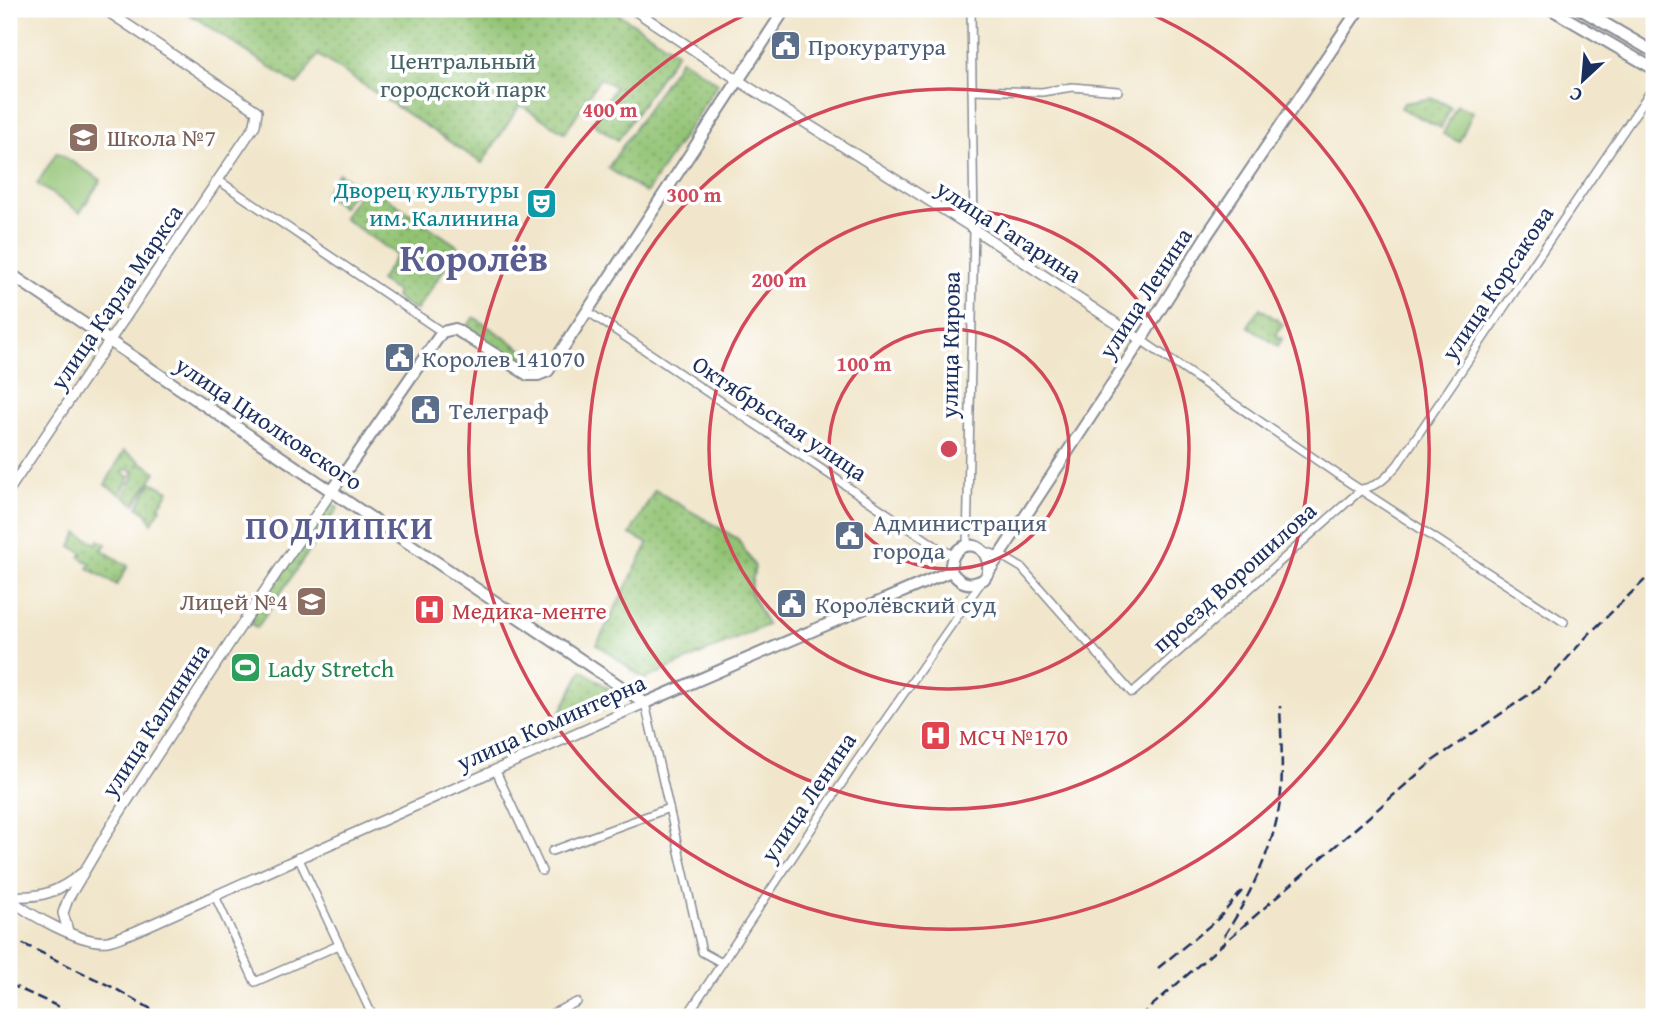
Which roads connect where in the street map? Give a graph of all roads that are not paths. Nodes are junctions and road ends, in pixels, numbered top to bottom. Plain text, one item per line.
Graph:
1 (104, 9) edge
2 (633, 9) edge
3 (785, 9) edge
4 (971, 9) edge
5 (1359, 9) edge
6 (1551, 9) edge
7 (1580, 9) edge
8 (1654, 52) edge
9 (1654, 69) edge
10 (738, 80) junction
11 (1654, 86) edge
12 (972, 90) junction
13 (1118, 91) dead end
14 (218, 180) junction
15 (974, 229) junction
16 (9, 273) edge
17 (587, 312) junction
18 (442, 332) junction
19 (1141, 340) junction
20 (110, 341) junction
21 (1362, 489) junction
22 (9, 490) edge
23 (332, 491) junction
24 (967, 545) junction
25 (985, 551) junction
26 (953, 555) junction
27 (998, 555) junction
28 (951, 571) junction
29 (986, 575) junction
30 (965, 584) junction
31 (967, 602) junction
32 (1564, 622) dead end
33 (645, 703) junction
34 (495, 769) junction
35 (669, 808) junction
36 (552, 851) dead end
37 (298, 857) junction
38 (89, 868) junction
39 (542, 871) dead end
40 (215, 896) junction
41 (9, 897) edge
42 (31, 897) junction
43 (23, 909) junction
44 (68, 931) junction
45 (339, 945) junction
46 (722, 963) junction
47 (577, 1002) dead end
48 (371, 1014) edge
49 (544, 1017) edge
50 (686, 1017) edge

1 - 14 street, улица Карла Маркса
2 - 10 street, улица Гагарина
3 - 10 main road
4 - 12 street, улица Кирова
5 - 19 main road, улица Ленина
6 - 9 main road
7 - 8 main road
10 - 15 street, улица Гагарина
10 - 17 main road
11 - 21 street, улица Корсакова
12 - 13 street
12 - 15 street, улица Кирова
14 - 18 street
14 - 20 street, улица Карла Маркса
15 - 19 street, улица Гагарина
15 - 24 street, улица Кирова
16 - 20 main road, улица Циолковского
17 - 18 main road
17 - 26 street, Октябрьская улица
18 - 23 main road, улица Калинина
19 - 21 street, улица Гагарина
19 - 27 main road, улица Ленина
20 - 22 street, улица Карла Маркса
20 - 23 main road, улица Циолковского
21 - 27 street, проезд Ворошилова
21 - 32 street, улица Гагарина
23 - 33 main road, улица Циолковского
23 - 38 street, улица Калинина
24 - 25 main road
24 - 26 main road
25 - 27 street
25 - 29 main road
26 - 28 main road
27 - 29 main road, улица Ленина
28 - 30 main road
28 - 33 main road, улица Коминтерна
29 - 30 main road
29 - 31 street, улица Ленина
30 - 31 street
31 - 46 street, улица Ленина
33 - 34 street, улица Коминтерна
33 - 35 street
34 - 37 street, улица Коминтерна
34 - 39 street
35 - 36 street
35 - 46 street
37 - 40 street, улица Коминтерна
37 - 45 street
38 - 42 street
38 - 44 street, улица Калинина
40 - 44 street, улица Коминтерна
40 - 45 street
41 - 42 street
41 - 43 street, улица Коминтерна
42 - 43 street
43 - 44 street, улица Коминтерна
45 - 48 street
46 - 50 street, улица Ленина
47 - 49 street

